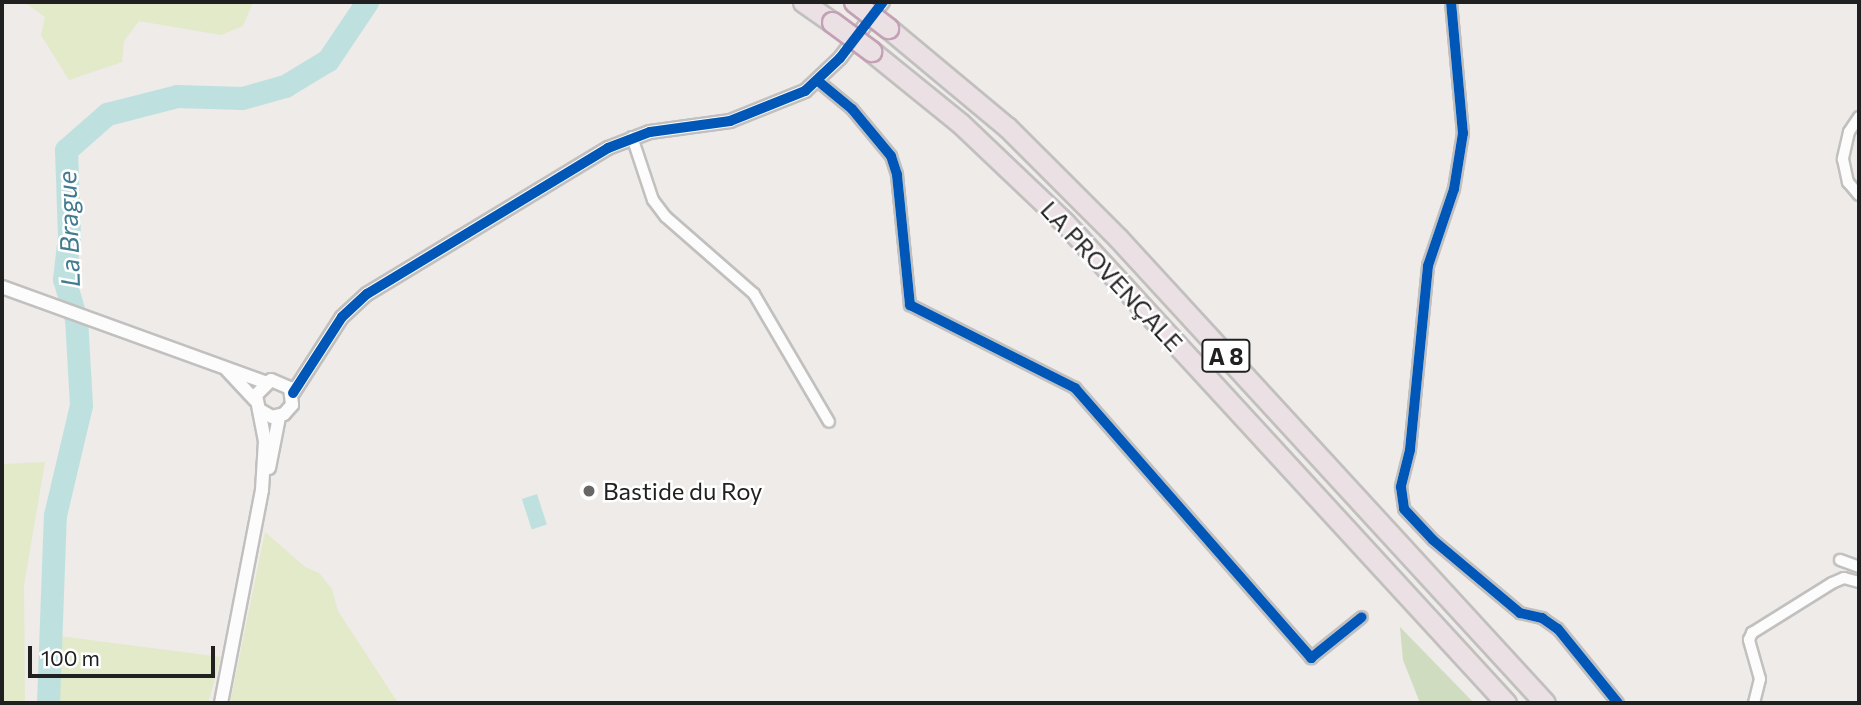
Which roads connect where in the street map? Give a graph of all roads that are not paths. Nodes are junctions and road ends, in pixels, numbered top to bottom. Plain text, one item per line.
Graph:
1 (803, 2) edge
2 (854, 2) edge
3 (883, 2) edge
4 (1451, 2) edge
5 (818, 81) junction
6 (1859, 117) edge
7 (632, 137) junction
8 (1859, 195) edge
9 (2, 287) edge
10 (318, 353) junction
11 (221, 366) junction
12 (282, 381) junction
13 (265, 382) junction
14 (293, 393) junction
15 (258, 405) junction
16 (279, 417) junction
17 (830, 422) dead end
18 (262, 490) junction
19 (1840, 560) dead end
20 (1859, 567) edge
21 (1859, 582) edge
22 (1362, 617) dead end
23 (221, 703) edge
24 (1507, 703) edge
25 (1545, 703) edge
26 (1618, 703) edge
27 (1754, 703) edge

1 - 24 highway, LA PROVENÇALE / A 8, bridge
2 - 25 highway, LA PROVENÇALE / A 8, bridge
3 - 5 street
4 - 26 street
5 - 7 street
5 - 22 street
6 - 8 street
7 - 10 street
7 - 17 street
9 - 11 street
10 - 12 street
10 - 14 street
11 - 13 street
11 - 15 street
12 - 13 street
12 - 14 street
13 - 15 street
14 - 16 street
15 - 16 street
15 - 18 street
16 - 18 street
18 - 23 street
19 - 20 street
21 - 27 street

